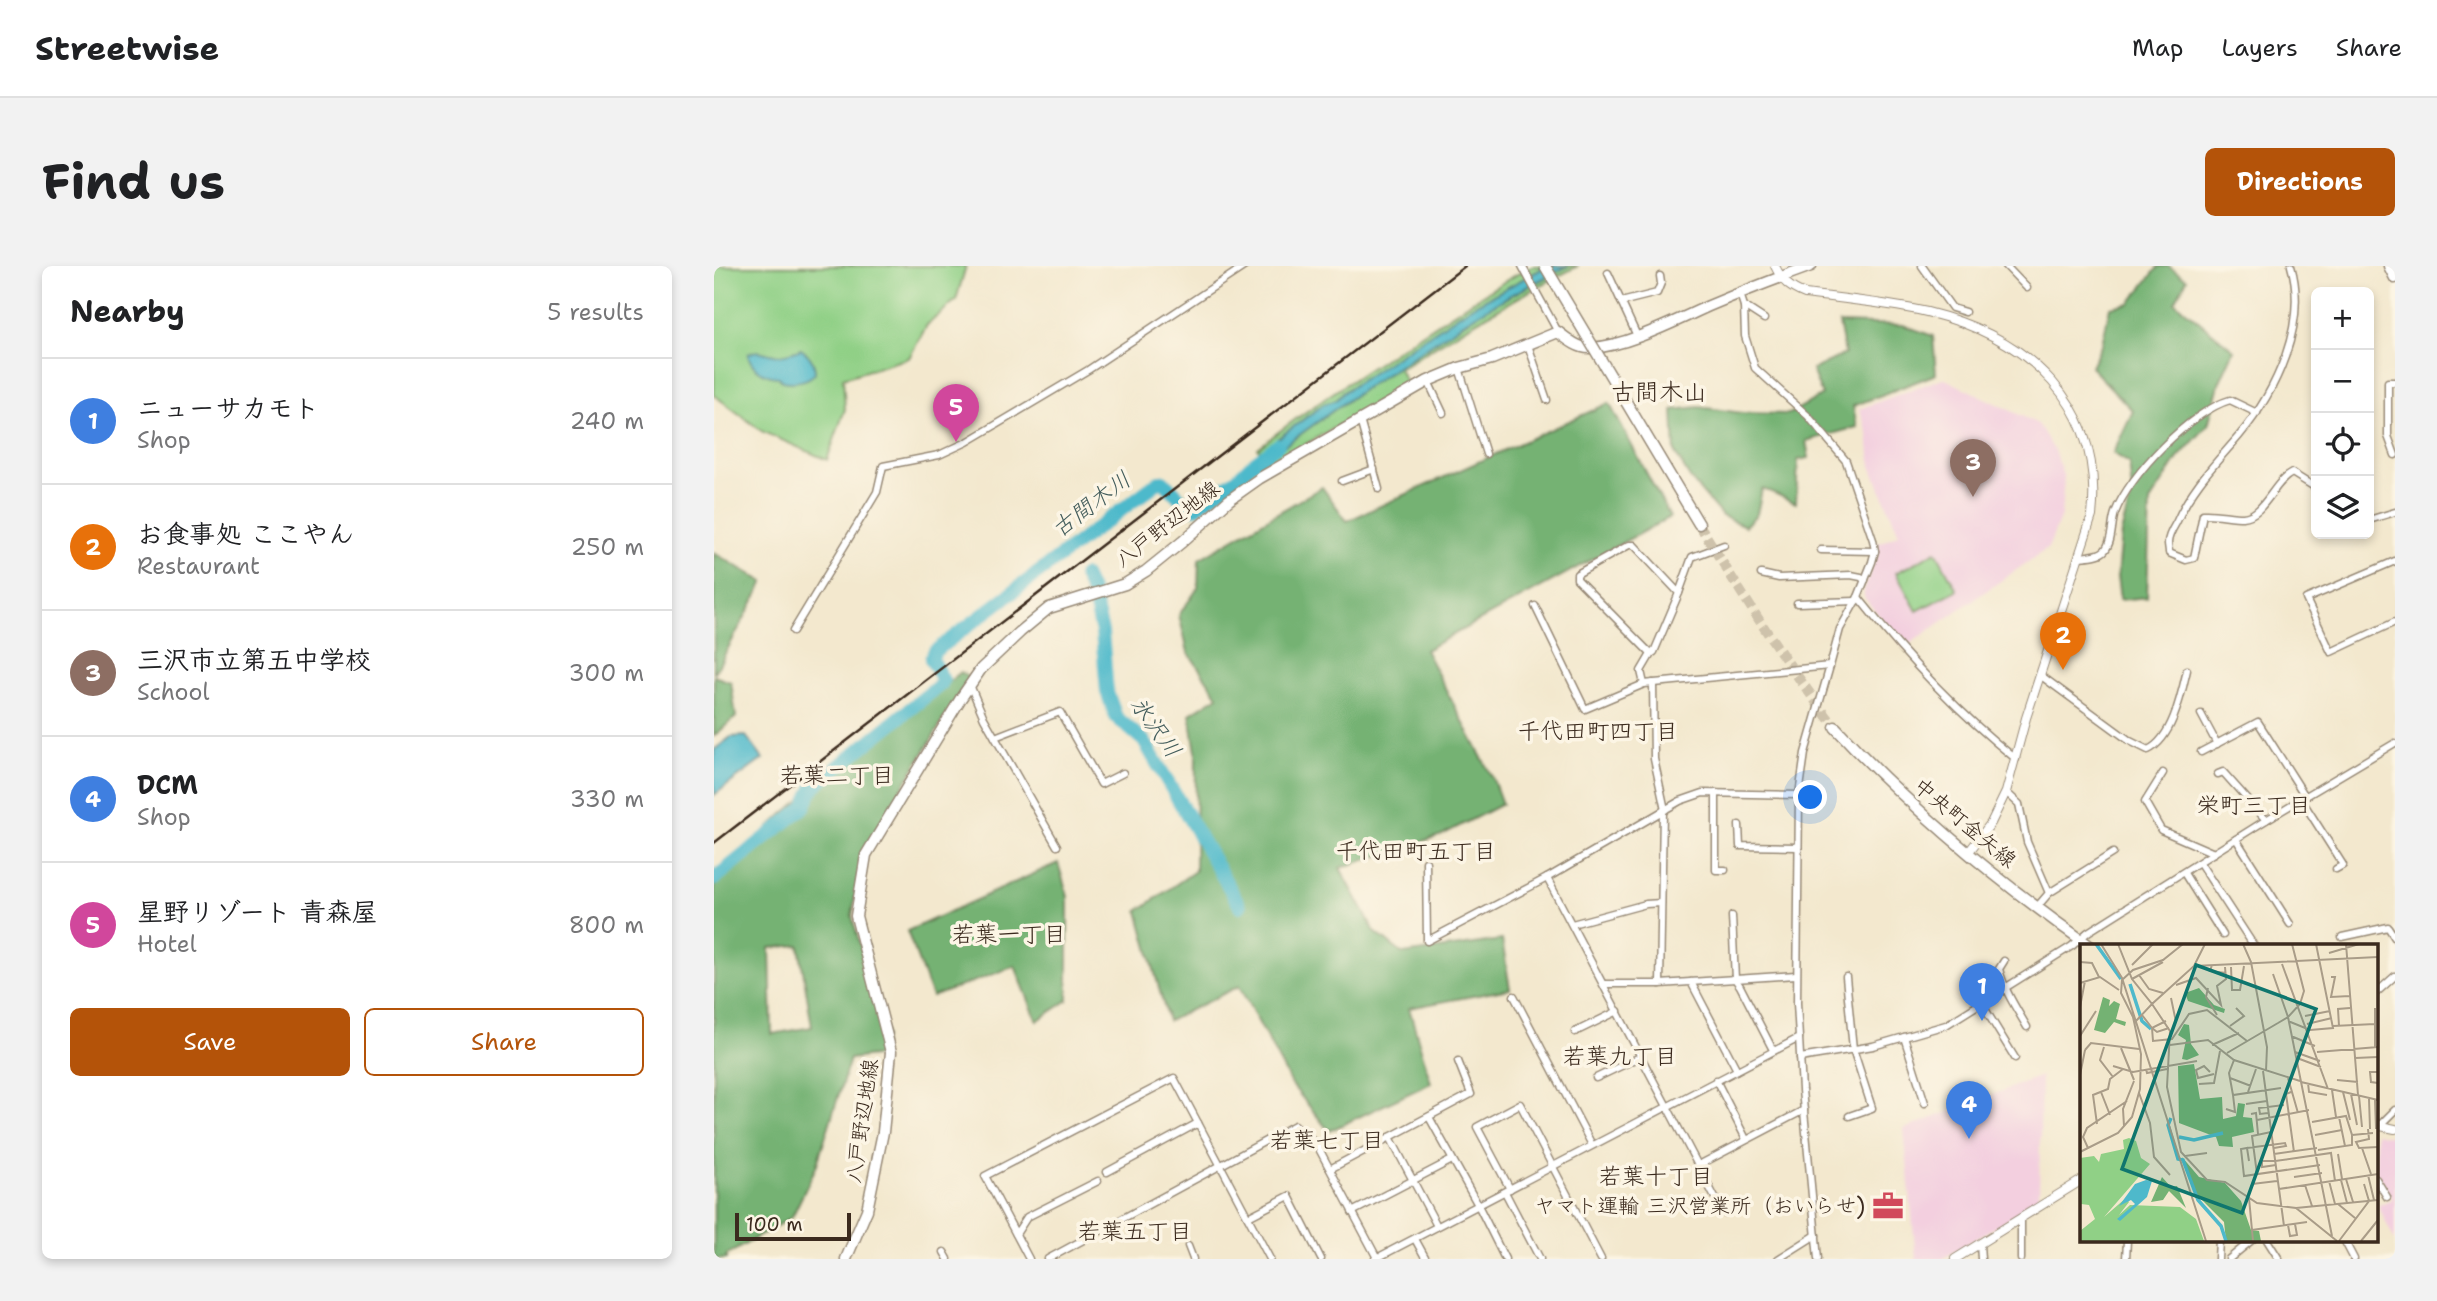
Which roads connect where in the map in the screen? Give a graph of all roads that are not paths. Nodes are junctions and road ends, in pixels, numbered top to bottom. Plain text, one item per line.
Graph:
1 (1245, 266) edge
2 (1545, 266) edge
3 (1775, 266) edge
4 (1811, 266) edge
5 (2006, 266) edge
6 (2291, 266) edge
7 (2389, 266) edge
8 (1523, 267) edge
9 (1926, 267) edge
10 (1608, 273) dead end
11 (1660, 276) dead end
12 (1780, 278) junction
13 (2395, 278) edge
14 (2027, 288) dead end
15 (1740, 294) junction
16 (1621, 302) junction
17 (1744, 306) junction
18 (1965, 312) dead end
19 (1764, 319) dead end
20 (1558, 332) junction
21 (1637, 336) junction
22 (1528, 345) junction
23 (1459, 368) junction
24 (1428, 381) junction
25 (2395, 382) edge
26 (1547, 400) dead end
27 (1443, 413) dead end
28 (2257, 413) junction
29 (1360, 420) junction
30 (1486, 454) dead end
31 (2395, 455) edge
32 (1374, 469) junction
33 (1342, 481) dead end
34 (2311, 485) edge
35 (1379, 489) dead end
36 (2395, 512) edge
37 (2374, 518) edge
38 (1699, 524) tunnel mouth
39 (1724, 545) dead end
40 (1821, 550) dead end
41 (1875, 551) junction
42 (2080, 557) junction
43 (2395, 561) edge
44 (1761, 574) dead end
45 (1865, 580) junction
46 (1679, 593) junction
47 (1857, 599) junction
48 (1797, 603) dead end
49 (1535, 606) dead end
50 (2395, 622) edge
51 (793, 631) dead end
52 (1651, 654) junction
53 (1830, 666) junction
54 (2187, 670) dead end
55 (2040, 675) junction
56 (1653, 683) junction
57 (970, 684) junction
58 (1644, 684) junction
59 (2201, 714) dead end
60 (1835, 727) tunnel mouth
61 (996, 737) junction
62 (2395, 743) edge
63 (2217, 744) junction
64 (2202, 752) dead end
65 (2016, 759) junction
66 (1123, 773) dead end
67 (2163, 773) dead end
68 (2218, 774) dead end
69 (2007, 792) junction
70 (1716, 793) junction
71 (1799, 795) junction
72 (2303, 797) junction
73 (1664, 810) junction
74 (2266, 820) junction
75 (1739, 825) dead end
76 (2236, 839) junction
77 (1057, 846) dead end
78 (1797, 847) junction
79 (1968, 853) junction
80 (2113, 853) dead end
81 (2214, 853) junction
82 (1426, 862) dead end
83 (2200, 863) junction
84 (2336, 869) dead end
85 (1725, 870) dead end
86 (2184, 873) junction
87 (1547, 878) junction
88 (2049, 893) junction
89 (1661, 903) junction
90 (2037, 907) junction
91 (1732, 916) dead end
92 (1572, 924) junction
93 (2290, 924) dead end
94 (2223, 935) dead end
95 (2342, 937) dead end
96 (2395, 937) edge
97 (2080, 938) junction
98 (2088, 944) edge
99 (2253, 944) edge
100 (2004, 961) dead end
101 (1796, 975) junction
102 (1846, 976) dead end
103 (2395, 976) edge
104 (1735, 979) junction
105 (1691, 982) junction
106 (1604, 984) junction
107 (1660, 984) junction
108 (2006, 988) junction
109 (2378, 991) edge
110 (1514, 996) dead end
111 (1982, 1004) junction
112 (1618, 1011) junction
113 (2027, 1027) dead end
114 (1575, 1032) dead end
115 (1904, 1037) junction
116 (1799, 1038) junction
117 (1853, 1049) junction
118 (1773, 1050) junction
119 (1642, 1056) junction
120 (1800, 1058) junction
121 (2015, 1058) dead end
122 (1458, 1060) dead end
123 (1737, 1070) junction
124 (1596, 1078) dead end
125 (1716, 1080) junction
126 (1925, 1103) dead end
127 (1668, 1105) junction
128 (1804, 1110) junction
129 (2395, 1110) edge
130 (1849, 1116) dead end
131 (1429, 1117) junction
132 (1198, 1123) junction
133 (2378, 1126) edge
134 (1390, 1137) junction
135 (1746, 1139) junction
136 (1592, 1145) junction
137 (1452, 1160) junction
138 (1699, 1165) junction
139 (1220, 1166) junction
140 (1552, 1167) junction
141 (1330, 1169) junction
142 (1107, 1172) dead end
143 (1098, 1181) dead end
144 (1413, 1181) junction
145 (2080, 1181) edge
146 (2378, 1182) edge
147 (1507, 1191) junction
148 (2387, 1197) dead end
149 (1478, 1205) junction
150 (1352, 1212) junction
151 (1723, 1213) dead end
152 (1248, 1217) junction
153 (2021, 1219) junction
154 (1437, 1226) junction
155 (1016, 1234) junction
156 (1816, 1235) junction
157 (1415, 1239) junction
158 (2250, 1242) edge
159 (2268, 1242) edge
160 (2345, 1242) edge
161 (1980, 1244) junction
162 (1188, 1245) dead end
163 (846, 1259) edge
164 (1029, 1259) edge
165 (1048, 1259) edge
166 (1193, 1259) edge
167 (1270, 1259) edge
168 (1321, 1259) edge
169 (1376, 1259) edge
170 (1426, 1259) edge
171 (1505, 1259) edge
172 (1540, 1259) edge
173 (1601, 1259) edge
174 (1778, 1259) edge
175 (1818, 1259) edge
176 (1955, 1259) edge
177 (1981, 1259) edge
178 (2021, 1259) edge
179 (2229, 1259) edge
180 (2279, 1259) edge
181 (2354, 1259) edge

1 - 51 street
2 - 38 main road, bridge
3 - 12 street
4 - 12 main road
5 - 14 street
6 - 28 street
7 - 13 main road
8 - 20 street
9 - 18 street
10 - 16 street
11 - 16 street
12 - 15 main road
12 - 42 street
15 - 17 street
15 - 21 main road
16 - 21 street
17 - 19 street
17 - 41 street
20 - 21 main road
20 - 22 main road, 八戸野辺地線
22 - 23 main road, 八戸野辺地線
22 - 26 street
23 - 24 main road, 八戸野辺地線
23 - 30 street
24 - 27 street
24 - 29 main road, 八戸野辺地線
25 - 31 street
28 - 34 street
28 - 42 street
29 - 32 street
29 - 57 main road, 八戸野辺地線
32 - 33 street
32 - 35 street
36 - 37 street
39 - 46 street
40 - 41 street
41 - 45 street
42 - 55 street
43 - 50 street
44 - 45 street
45 - 47 street
46 - 52 street
46 - 52 street
47 - 48 street
47 - 53 street
47 - 65 street
49 - 58 street
52 - 58 street
53 - 56 street
53 - 71 street
54 - 55 street
55 - 65 street
56 - 58 street
56 - 73 street
57 - 61 street
57 - 163 main road, 八戸野辺地線
59 - 63 street
60 - 79 main road, 中央町金矢線
61 - 66 street
61 - 77 street
62 - 72 street
63 - 64 street
63 - 72 street
65 - 69 street
67 - 81 street
68 - 74 street
69 - 79 street
69 - 88 street
70 - 71 street
70 - 73 street
70 - 85 street
71 - 78 street
72 - 74 street
72 - 84 street
73 - 87 street
73 - 89 street
74 - 76 street
75 - 78 street
76 - 81 street
76 - 93 street
78 - 101 street
79 - 90 main road, 中央町金矢線
80 - 88 street
81 - 83 street
82 - 87 street
83 - 86 street
83 - 99 street
86 - 94 street
86 - 97 street
87 - 92 street
88 - 90 street
89 - 92 street
89 - 107 street
90 - 97 main road, 中央町金矢線
91 - 104 street
92 - 106 street
95 - 96 street
97 - 98 main road, 中央町金矢線
97 - 108 street
100 - 108 street
101 - 104 street
101 - 116 street
102 - 117 street
103 - 109 street
104 - 105 street
104 - 118 street
105 - 107 street
105 - 123 street
106 - 107 street
106 - 112 street
108 - 111 street
108 - 113 street
110 - 136 street
111 - 115 street
111 - 121 street
112 - 114 street
112 - 119 street
115 - 117 street
115 - 126 street
116 - 118 street
116 - 120 street
117 - 120 street
117 - 130 street
118 - 123 street
119 - 124 street
119 - 127 street
120 - 128 street
122 - 131 street
123 - 125 street
125 - 127 street
125 - 135 street
127 - 136 street
127 - 138 street
128 - 135 street
128 - 156 street
129 - 133 street
131 - 134 street
131 - 137 street
132 - 139 street
132 - 142 street
132 - 155 street
134 - 141 street
134 - 144 street
135 - 138 street
136 - 140 street
137 - 144 street
137 - 149 street
138 - 151 street
139 - 141 street
139 - 152 street
139 - 165 street
140 - 147 street
140 - 147 street
140 - 173 street
141 - 150 street
143 - 155 street
144 - 150 street
144 - 154 street
145 - 153 street
146 - 148 street
147 - 149 street
147 - 172 street
149 - 154 street
149 - 171 street
150 - 169 street
152 - 167 street
152 - 168 street
153 - 161 street
153 - 178 street
154 - 157 street
155 - 164 street
156 - 174 street
156 - 175 street
157 - 169 street
157 - 170 street
158 - 179 street
159 - 180 street
160 - 181 street
161 - 176 street
161 - 177 street
162 - 166 street

